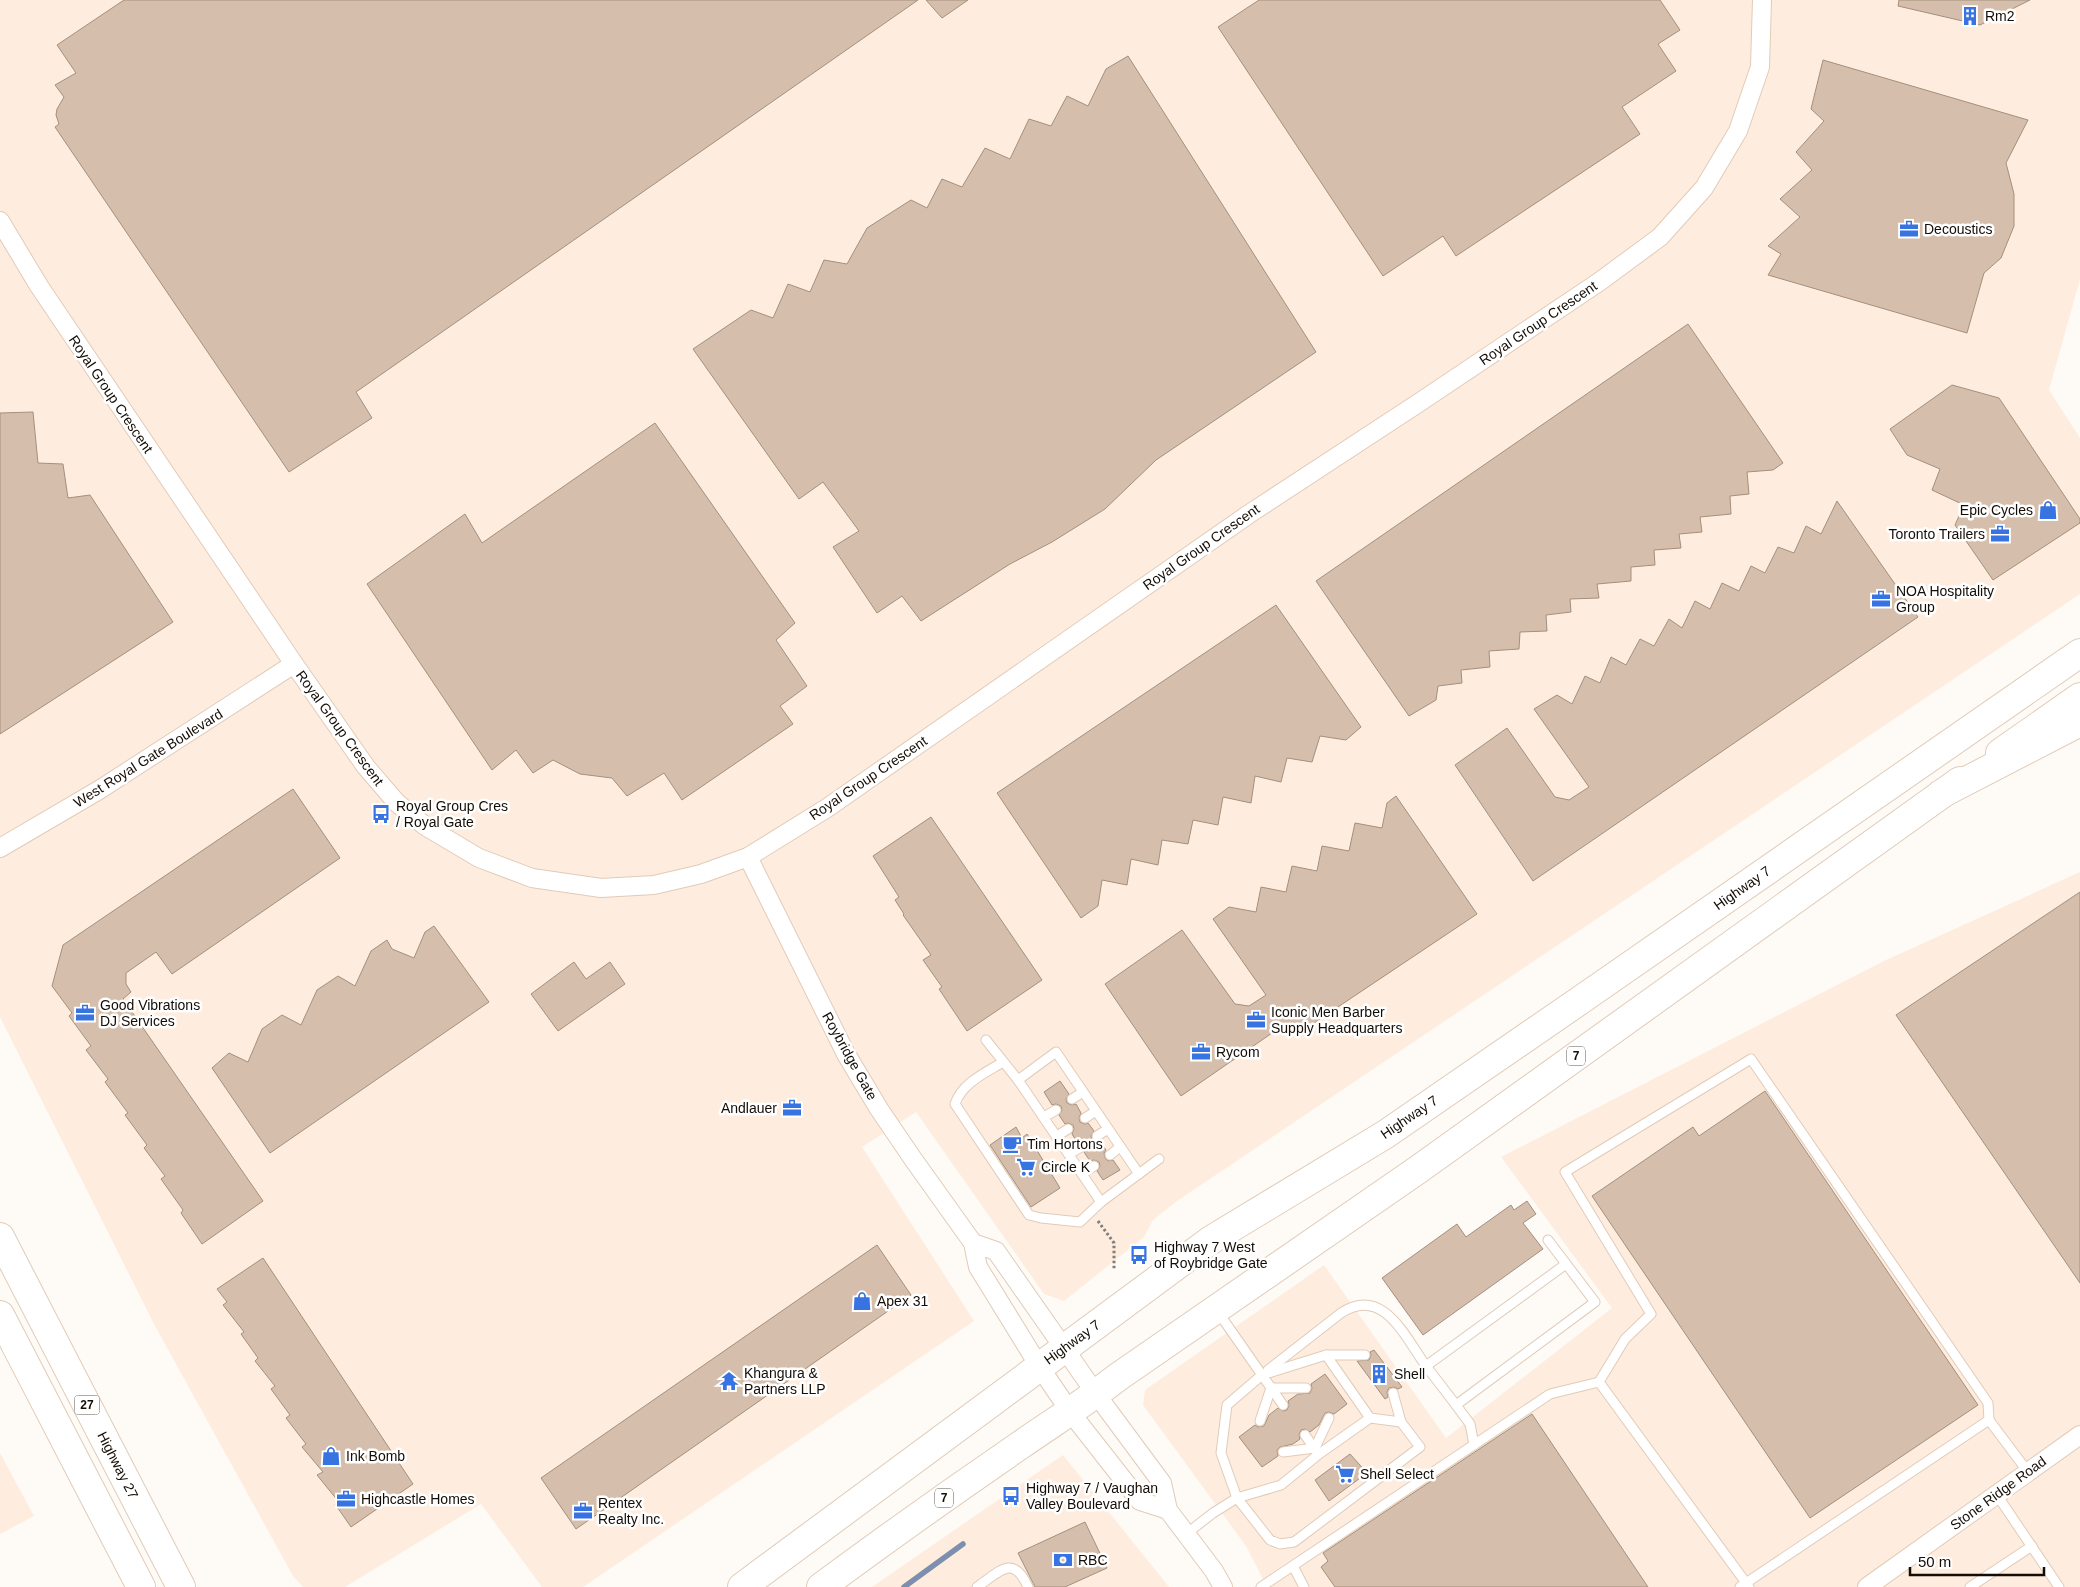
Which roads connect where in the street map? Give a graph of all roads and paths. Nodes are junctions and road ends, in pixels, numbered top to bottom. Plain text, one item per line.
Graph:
1 (1762, 0) edge
2 (0, 221) edge
3 (2080, 653) edge
4 (294, 664) junction
5 (2080, 698) edge
6 (2080, 722) edge
7 (1941, 794) junction
8 (0, 848) edge
9 (748, 857) junction
10 (986, 1040) dead end
11 (1003, 1062) junction
12 (1018, 1080) junction
13 (1083, 1092) junction
14 (1072, 1099) dead end
15 (1056, 1110) dead end
16 (1096, 1111) junction
17 (1044, 1118) junction
18 (1085, 1118) dead end
19 (1108, 1128) junction
20 (1068, 1129) dead end
21 (1057, 1136) junction
22 (1097, 1136) dead end
23 (1081, 1147) dead end
24 (1120, 1147) junction
25 (1069, 1154) junction
26 (1110, 1155) dead end
27 (1159, 1159) dead end
28 (1094, 1166) dead end
29 (1082, 1174) junction
30 (1139, 1174) junction
31 (1101, 1202) junction
32 (1091, 1212) junction
33 (0, 1237) edge
34 (1548, 1240) dead end
35 (973, 1243) junction
36 (1566, 1264) junction
37 (1114, 1270) dead end
38 (1216, 1310) junction
39 (0, 1315) edge
40 (1065, 1348) junction
41 (1326, 1355) junction
42 (1365, 1355) dead end
43 (1040, 1366) junction
44 (1426, 1366) junction
45 (1262, 1375) junction
46 (1599, 1382) junction
47 (1271, 1388) junction
48 (1306, 1388) dead end
49 (1393, 1393) dead end
50 (1096, 1394) junction
51 (1283, 1405) dead end
52 (1456, 1405) junction
53 (1071, 1412) junction
54 (1329, 1418) dead end
55 (1370, 1418) junction
56 (1989, 1420) junction
57 (1260, 1421) dead end
58 (1402, 1422) junction
59 (1305, 1435) dead end
60 (2080, 1435) edge
61 (1474, 1445) junction
62 (1317, 1451) junction
63 (1283, 1452) dead end
64 (2028, 1472) junction
65 (1996, 1494) junction
66 (1237, 1498) junction
67 (1168, 1510) junction
68 (1186, 1534) junction
69 (2032, 1546) junction
70 (1293, 1566) junction
71 (180, 1583) edge
72 (1745, 1585) edge
73 (141, 1587) edge
74 (742, 1587) edge
75 (821, 1587) edge
76 (977, 1587) edge
77 (1028, 1587) edge
78 (1223, 1587) edge
79 (1261, 1587) edge
80 (1304, 1587) edge
81 (1867, 1587) edge
82 (1970, 1587) edge
83 (2059, 1587) edge

1 - 9 street, Royal Group Crescent
2 - 4 street, Royal Group Crescent
3 - 40 main road, Highway 7
4 - 8 street, West Royal Gate Boulevard
4 - 9 street, Royal Group Crescent
5 - 7 main road, 7
6 - 7 main road
7 - 38 main road, 7
9 - 35 street, Roybridge Gate
10 - 11 lane
11 - 12 lane
11 - 32 lane
12 - 13 lane
12 - 17 lane
13 - 14 lane
13 - 16 lane
15 - 17 lane
16 - 18 lane
16 - 19 lane
17 - 21 lane
19 - 22 lane
19 - 24 lane
20 - 21 lane
21 - 25 lane
23 - 25 lane
24 - 26 lane
24 - 30 lane
25 - 29 lane
27 - 30 lane
28 - 29 lane
29 - 31 lane
30 - 31 lane
31 - 32 lane
32 - 37 path
33 - 71 main road, Highway 27 / 27
34 - 36 lane
35 - 40 street
35 - 43 street, Roybridge Gate
36 - 44 lane
36 - 52 lane
38 - 45 lane
38 - 50 main road, 7
39 - 73 main road
40 - 43 main road, Highway 7
40 - 50 street
41 - 42 lane
41 - 45 lane
41 - 55 lane
43 - 53 street, Roybridge Gate
43 - 74 main road, Highway 7
44 - 45 lane
44 - 52 lane
45 - 47 lane
45 - 66 lane
46 - 56 lane
46 - 61 lane
46 - 72 lane
47 - 48 lane
47 - 51 lane
47 - 57 lane
49 - 58 lane
50 - 53 main road, 7
50 - 67 street
52 - 61 lane
53 - 67 street, Roybridge Gate
53 - 75 main road, 7
54 - 62 lane
55 - 58 lane
55 - 62 lane
56 - 64 lane
56 - 72 lane
58 - 66 lane
59 - 62 lane
60 - 64 street, Stone Ridge Road
61 - 70 lane
62 - 63 lane
62 - 66 lane
64 - 65 street, Stone Ridge Road
65 - 69 lane
65 - 81 street, Stone Ridge Road
66 - 68 lane
67 - 68 street
68 - 78 street
69 - 82 lane
69 - 83 lane
70 - 79 lane
70 - 80 lane
76 - 77 lane

